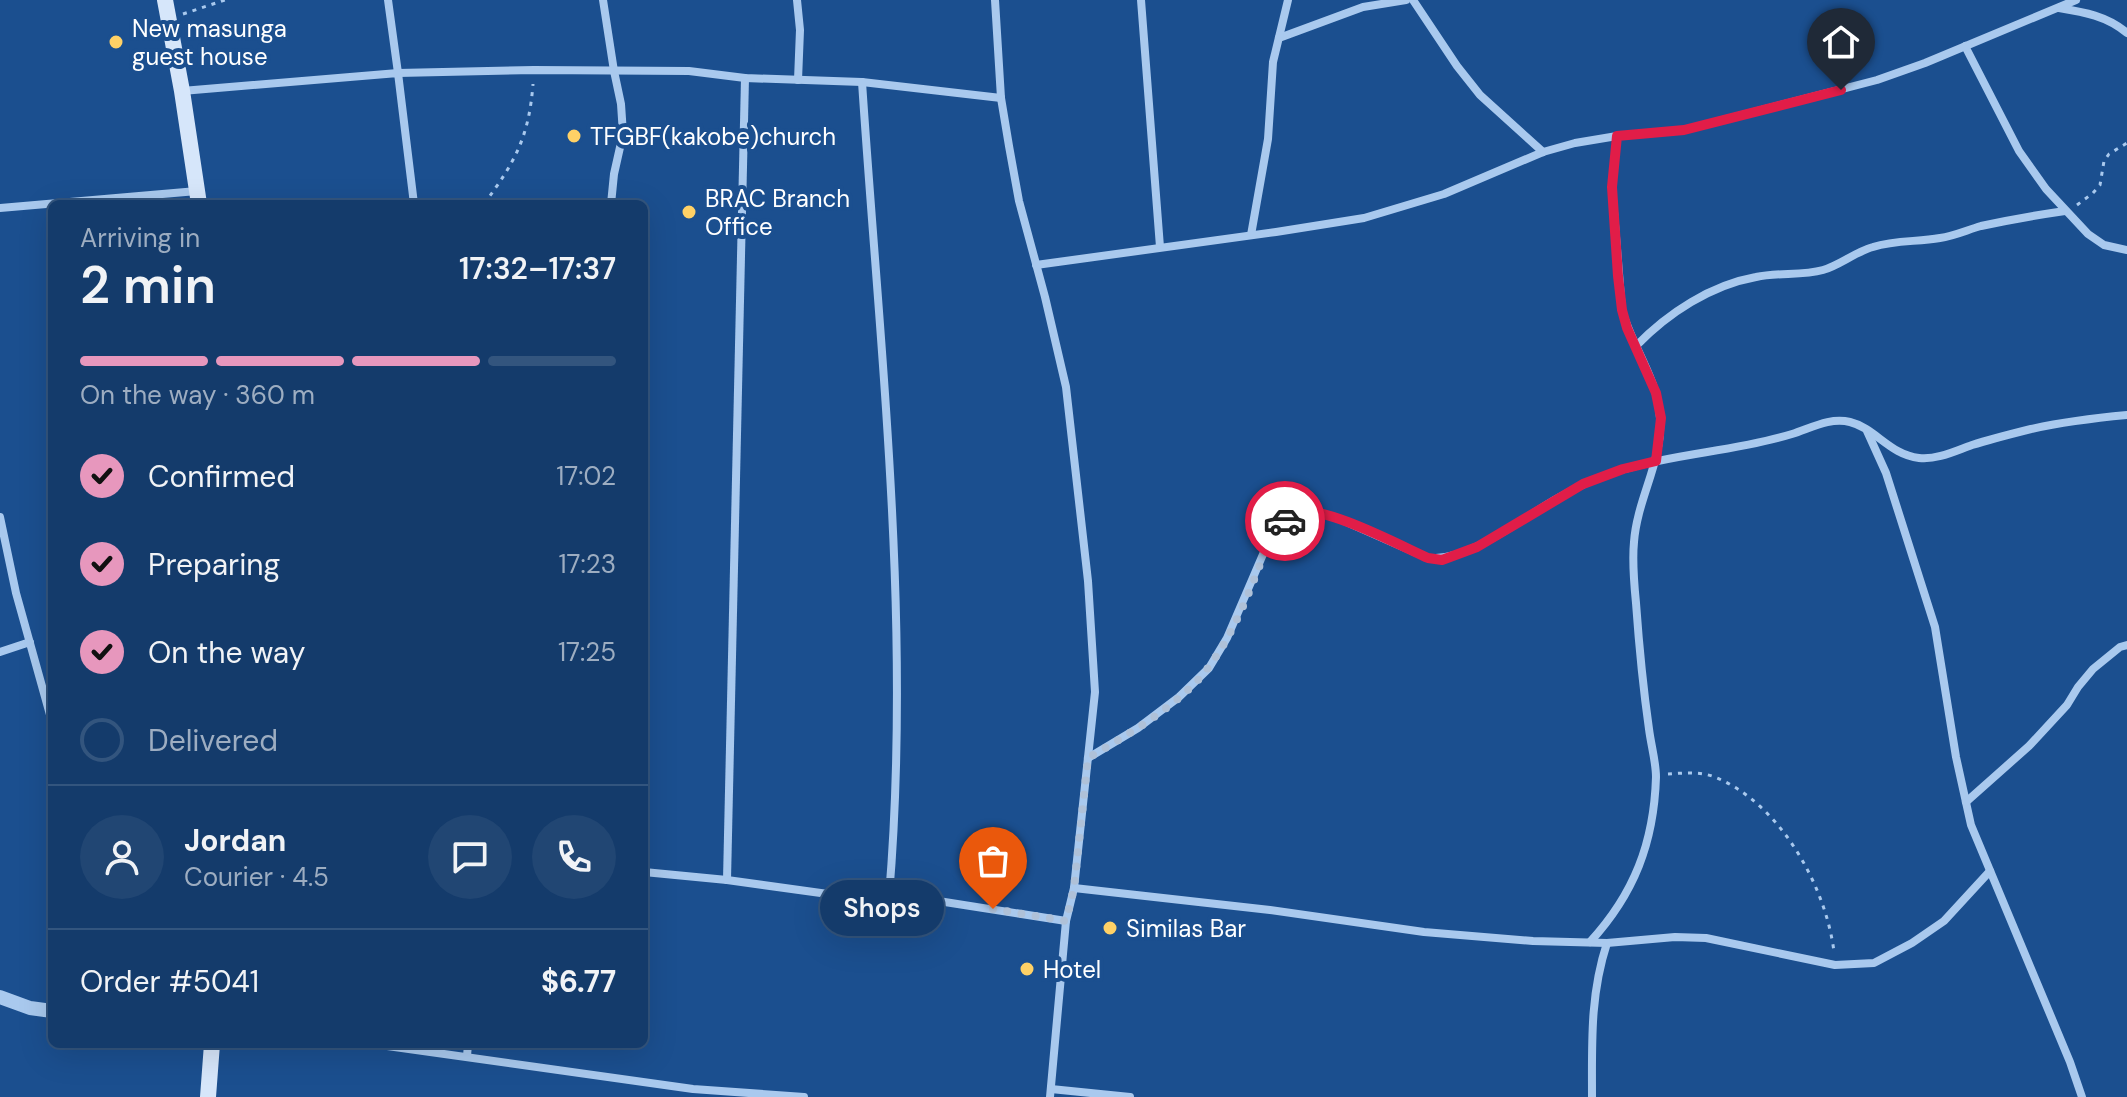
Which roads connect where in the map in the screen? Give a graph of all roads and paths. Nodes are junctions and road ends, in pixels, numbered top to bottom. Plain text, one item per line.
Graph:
1 (165, 0) edge
2 (225, 0) edge
3 (388, 0) edge
4 (603, 0) edge
5 (797, 0) edge
6 (995, 0) edge
7 (1141, 0) edge
8 (1288, 0) edge
9 (1406, 0) edge
10 (1413, 0) edge
11 (2076, 0) edge
12 (2058, 7) junction
13 (167, 19) junction
14 (2127, 33) edge
15 (1279, 38) junction
16 (1965, 46) junction
17 (534, 70) junction
18 (614, 71) junction
19 (398, 73) junction
20 (745, 78) junction
21 (798, 80) junction
22 (862, 82) junction
23 (182, 91) junction
24 (1001, 98) junction
25 (1617, 136) junction
26 (2127, 143) edge
27 (1543, 152) junction
28 (198, 198) edge
29 (74, 200) edge
30 (414, 200) edge
31 (487, 200) edge
32 (611, 200) edge
33 (48, 203) edge
34 (0, 208) edge
35 (2065, 211) junction
36 (1251, 235) junction
37 (1160, 247) junction
38 (2127, 250) edge
39 (1036, 265) junction
40 (1636, 346) junction
41 (2127, 415) edge
42 (1865, 427) junction
43 (1656, 461) junction
44 (0, 517) edge
45 (30, 642) junction
46 (2127, 645) edge
47 (0, 652) edge
48 (48, 707) edge
49 (1088, 758) junction
50 (1656, 774) junction
51 (1966, 802) junction
52 (1990, 871) junction
53 (648, 872) edge
54 (727, 880) junction
55 (1074, 888) junction
56 (889, 896) junction
57 (1066, 921) junction
58 (1590, 942) junction
59 (1607, 943) junction
60 (1835, 965) junction
61 (0, 997) edge
62 (48, 1010) edge
63 (212, 1048) edge
64 (404, 1048) edge
65 (468, 1048) edge
66 (467, 1056) junction
67 (1050, 1093) edge
68 (208, 1097) edge
69 (804, 1097) edge
70 (1130, 1097) edge
71 (1592, 1097) edge
72 (2082, 1097) edge

1 - 13 main road
2 - 13 path
3 - 19 street
4 - 18 street
5 - 21 street
6 - 24 street
7 - 37 street
8 - 15 street
9 - 15 street
10 - 27 street
11 - 12 street
12 - 14 street
12 - 16 street
13 - 23 main road
15 - 36 street
16 - 25 street
16 - 35 street
17 - 18 street
17 - 19 street
17 - 31 path
18 - 20 street
18 - 32 street
19 - 23 street
19 - 30 street
20 - 21 street
20 - 54 street
21 - 22 street
22 - 24 street
22 - 56 street
23 - 28 main road
24 - 39 street
25 - 27 street
25 - 40 street
26 - 35 path
27 - 36 street
28 - 29 street
33 - 34 street
35 - 38 street
35 - 40 street
36 - 37 street
37 - 39 street
39 - 49 street
40 - 43 street
41 - 42 street
42 - 43 street
42 - 51 street
43 - 49 street
43 - 50 street
44 - 45 street
45 - 47 street
45 - 48 street
46 - 51 street
49 - 55 street
50 - 58 street
50 - 60 path
51 - 52 street
52 - 60 street
52 - 72 street
53 - 54 street
54 - 56 street
55 - 57 street
55 - 58 street
56 - 57 street
57 - 67 street
58 - 59 street
59 - 60 street
59 - 71 street
61 - 62 street
63 - 68 main road
64 - 66 street
65 - 66 street
66 - 69 street
67 - 70 street

